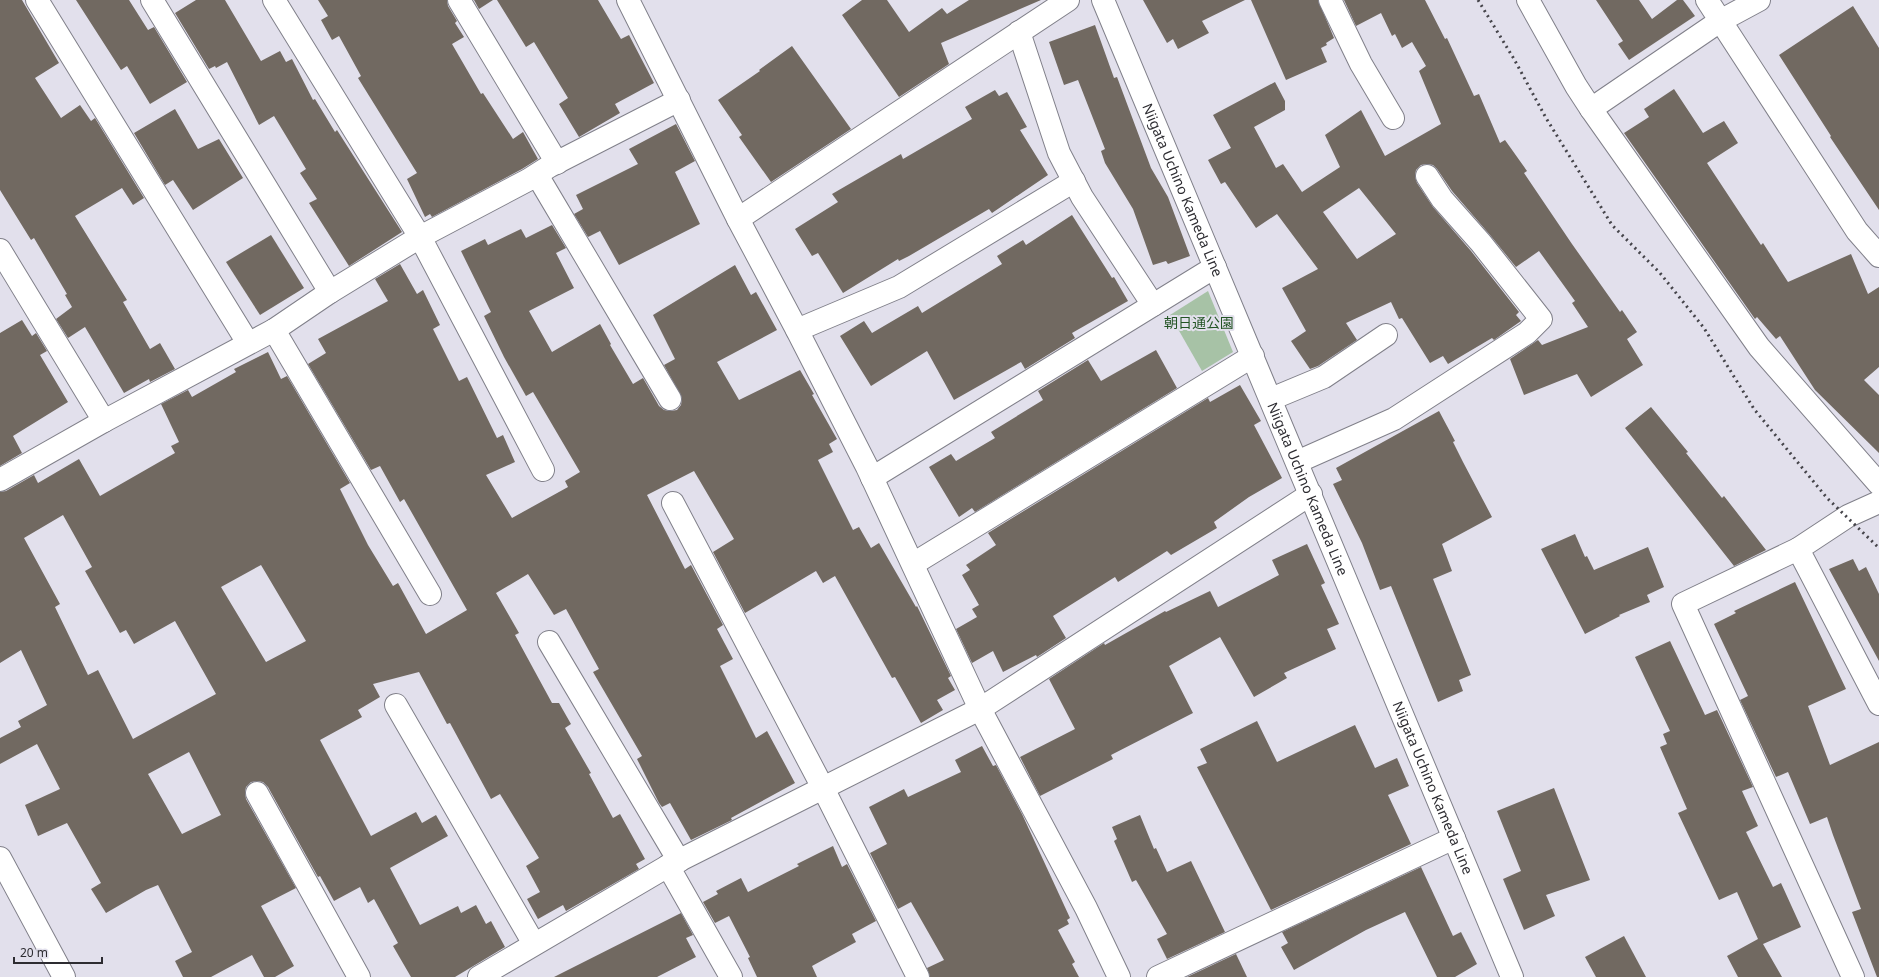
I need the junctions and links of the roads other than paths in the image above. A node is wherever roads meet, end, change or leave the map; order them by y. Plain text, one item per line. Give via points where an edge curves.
1 (38, 0) edge
2 (152, 0) edge
3 (274, 0) edge
4 (459, 0) edge
5 (628, 0) edge
6 (1068, 0) edge
7 (1103, 0) edge
8 (1330, 0) edge
9 (1528, 0) edge
10 (1707, 0) edge
11 (1759, 0) edge
12 (1720, 21) junction
13 (1019, 32) junction
14 (679, 100) junction
15 (1591, 109) junction
16 (1393, 118) dead end
17 (557, 163) junction
18 (537, 175) junction
19 (1427, 176) dead end
20 (1074, 180) junction
21 (738, 219) junction
22 (420, 237) junction
23 (0, 250) edge
24 (1879, 256) edge
25 (1215, 267) junction
26 (330, 292) junction
27 (1153, 306) junction
28 (274, 330) junction
29 (797, 330) junction
30 (1386, 335) dead end
31 (248, 342) junction
32 (1253, 356) junction
33 (670, 399) dead end
34 (1271, 399) junction
35 (104, 422) junction
36 (1298, 462) junction
37 (543, 470) dead end
38 (872, 478) junction
39 (0, 480) edge
40 (1879, 484) edge
41 (1311, 494) junction
42 (1879, 502) edge
43 (673, 503) dead end
44 (1798, 549) junction
45 (913, 564) junction
46 (430, 594) dead end
47 (548, 642) dead end
48 (1879, 704) edge
49 (396, 705) dead end
50 (980, 710) junction
51 (823, 788) junction
52 (256, 793) dead end
53 (1454, 838) junction
54 (0, 858) edge
55 (673, 863) junction
56 (534, 944) junction
57 (485, 976) edge
58 (64, 977) edge
59 (359, 977) edge
60 (731, 977) edge
61 (918, 977) edge
62 (1119, 977) edge
63 (1158, 977) edge
64 (1512, 977) edge
65 (1854, 977) edge

1 - 31 street
2 - 26 street
3 - 22 street
4 - 17 street
5 - 14 street
6 - 13 street
7 - 25 street, Niigata Uchino Kameda Line
8 - 16 street via 1361,64
9 - 15 street
10 - 12 street
11 - 12 street
12 - 15 street
12 - 24 street via 1857,231
13 - 20 street via 1059,153
13 - 21 street
14 - 17 street
14 - 21 street
15 - 40 street via 1759,347
17 - 18 street
18 - 22 street
18 - 33 street
19 - 36 street via 1442,199 1481,243 1541,319 1527,333 1394,419
20 - 27 street via 1082,197
20 - 29 street via 899,287
21 - 29 street
22 - 26 street
22 - 37 street
23 - 35 street
25 - 27 street
25 - 32 street, Niigata Uchino Kameda Line
26 - 28 street
27 - 38 street
28 - 31 street
28 - 46 street
29 - 38 street
30 - 34 street via 1324,377
31 - 35 street
32 - 34 street, Niigata Uchino Kameda Line
32 - 45 street
34 - 36 street, Niigata Uchino Kameda Line
35 - 39 street
36 - 41 street, Niigata Uchino Kameda Line
38 - 45 street
41 - 50 street
41 - 53 street, Niigata Uchino Kameda Line
42 - 44 street via 1848,516
43 - 51 street
44 - 48 street
44 - 65 street via 1683,604
45 - 50 street
47 - 55 street
49 - 56 street
50 - 51 street
50 - 62 street via 1086,908
51 - 55 street
51 - 61 street
52 - 59 street
53 - 63 street
53 - 64 street, Niigata Uchino Kameda Line
54 - 58 street
55 - 56 street
55 - 60 street
56 - 57 street

